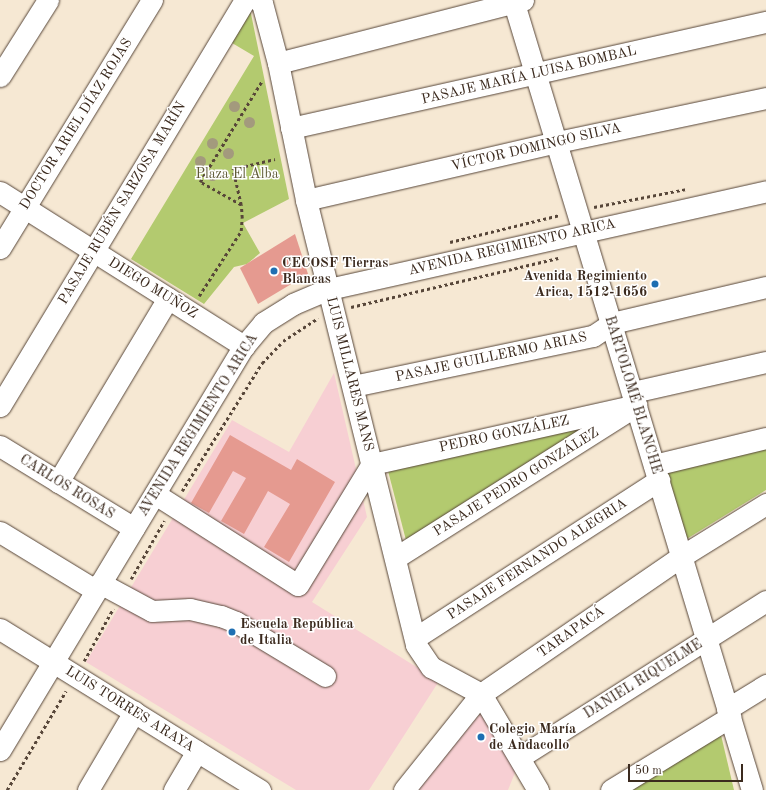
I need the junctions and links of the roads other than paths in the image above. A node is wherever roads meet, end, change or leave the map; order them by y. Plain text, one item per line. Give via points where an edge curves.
1 (48, 0) edge
2 (152, 0) edge
3 (245, 0) edge
4 (258, 0) edge
5 (516, 1) edge
6 (766, 22) edge
7 (278, 63) junction
8 (536, 74) junction
9 (0, 76) edge
10 (766, 98) edge
11 (291, 128) junction
12 (557, 142) junction
13 (766, 191) edge
14 (0, 192) edge
15 (306, 200) junction
16 (24, 208) junction
17 (584, 230) junction
18 (0, 248) edge
19 (92, 250) junction
20 (766, 287) edge
21 (329, 289) junction
22 (168, 298) junction
23 (612, 323) junction
24 (244, 346) junction
25 (766, 362) edge
26 (353, 386) junction
27 (635, 399) junction
28 (0, 406) edge
29 (766, 438) edge
30 (0, 446) edge
31 (372, 464) junction
32 (657, 473) junction
33 (58, 482) junction
34 (155, 494) junction
35 (766, 504) edge
36 (134, 528) junction
37 (0, 532) edge
38 (682, 556) junction
39 (395, 558) junction
40 (98, 586) junction
41 (766, 601) edge
42 (0, 629) edge
43 (415, 638) junction
44 (706, 639) junction
45 (52, 661) junction
46 (324, 676) dead end
47 (766, 685) edge
48 (481, 694) junction
49 (134, 712) junction
50 (729, 713) junction
51 (0, 750) edge
52 (197, 751) junction
53 (520, 757) junction
54 (756, 783) edge
55 (257, 789) edge
56 (88, 790) edge
57 (174, 790) edge
58 (404, 790) edge
59 (538, 790) edge
60 (611, 790) edge

1 - 9 street
2 - 16 street, DOCTOR ARIEL DÍAZ ROJAS
3 - 19 street, PASAJE RUBÉN SARZOSA MARÍN
4 - 7 street, LUIS MILLARES MANS via 262,3
5 - 7 street
5 - 8 street, BARTOLOMÉ BLANCHE
6 - 8 street, PASAJE MARÍA LUISA BOMBAL
7 - 11 street, LUIS MILLARES MANS
8 - 11 street, PASAJE MARÍA LUISA BOMBAL
8 - 12 street, BARTOLOMÉ BLANCHE
10 - 12 street, VÍCTOR DOMINGO SILVA
11 - 15 street, LUIS MILLARES MANS
12 - 15 street, VÍCTOR DOMINGO SILVA
12 - 17 street, BARTOLOMÉ BLANCHE
13 - 17 street, AVENIDA REGIMIENTO ARICA
14 - 16 street, DIEGO MUÑOZ
15 - 21 street, LUIS MILLARES MANS
16 - 18 street, DOCTOR ARIEL DÍAZ ROJAS
16 - 19 street, DIEGO MUÑOZ
17 - 21 street, AVENIDA REGIMIENTO ARICA
17 - 23 street, BARTOLOMÉ BLANCHE
19 - 22 street, DIEGO MUÑOZ
19 - 28 street, PASAJE RUBÉN SARZOSA MARÍN
20 - 23 street, PASAJE GUILLERMO ARIAS
21 - 24 street, AVENIDA REGIMIENTO ARICA via 293,304 263,323
21 - 26 street, LUIS MILLARES MANS
22 - 24 street, DIEGO MUÑOZ
22 - 33 street
23 - 26 street, PASAJE GUILLERMO ARIAS via 593,336
23 - 27 street, BARTOLOMÉ BLANCHE
24 - 34 street, AVENIDA REGIMIENTO ARICA
25 - 27 street, PASAJE PEDRO GONZÁLEZ
26 - 31 street, LUIS MILLARES MANS
27 - 31 street, PEDRO GONZÁLEZ
27 - 32 street, BARTOLOMÉ BLANCHE
27 - 39 street, PASAJE PEDRO GONZÁLEZ
29 - 32 street, PASAJE FERNANDO ALEGRIA
30 - 33 street, CARLOS ROSAS
31 - 34 street via 298,586
31 - 39 street, LUIS MILLARES MANS
32 - 38 street, BARTOLOMÉ BLANCHE
32 - 43 street, PASAJE FERNANDO ALEGRIA
33 - 36 street, CARLOS ROSAS
34 - 36 street, AVENIDA REGIMIENTO ARICA
35 - 38 street, TARAPACÁ
36 - 40 street, AVENIDA REGIMIENTO ARICA
37 - 40 street
38 - 44 street, BARTOLOMÉ BLANCHE
38 - 48 street, TARAPACÁ
39 - 43 street, LUIS MILLARES MANS
40 - 45 street, AVENIDA REGIMIENTO ARICA
40 - 46 street via 152,611 190,609 221,616 236,622
41 - 44 street, DANIEL RIQUELME
42 - 45 street, LUIS TORRES ARAYA
43 - 48 street, LUIS MILLARES MANS via 419,652 431,667
44 - 50 street, BARTOLOMÉ BLANCHE
44 - 53 street, DANIEL RIQUELME
45 - 49 street, LUIS TORRES ARAYA
45 - 51 street, AVENIDA REGIMIENTO ARICA
47 - 50 street
48 - 53 street
48 - 58 street, TARAPACÁ
49 - 52 street, LUIS TORRES ARAYA
49 - 56 street
50 - 54 street, BARTOLOMÉ BLANCHE
50 - 60 street
52 - 55 street, LUIS TORRES ARAYA
52 - 57 street
53 - 59 street

